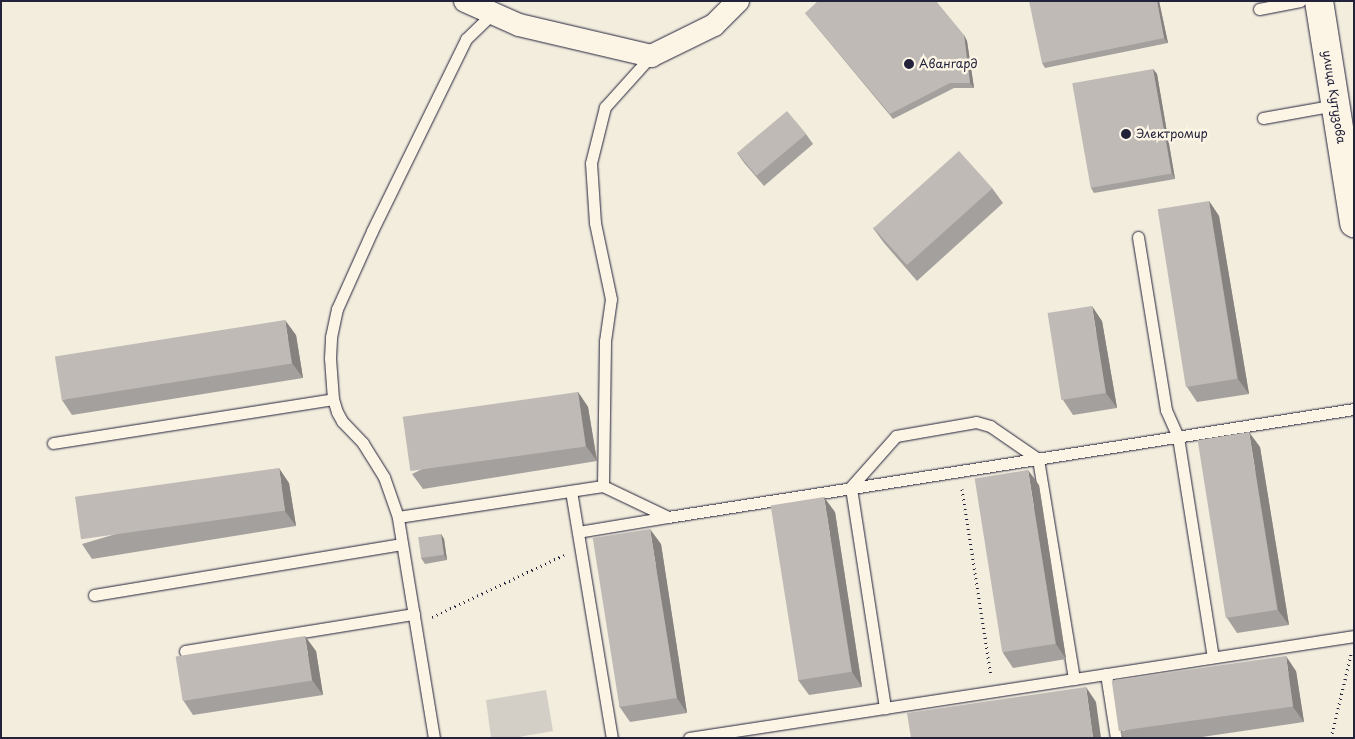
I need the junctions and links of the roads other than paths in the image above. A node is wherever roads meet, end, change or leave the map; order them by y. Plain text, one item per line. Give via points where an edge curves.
1 (465, 1) edge
2 (738, 1) edge
3 (1300, 1) edge
4 (1320, 1) edge
5 (1259, 9) dead end
6 (493, 13) junction
7 (651, 56) junction
8 (1336, 105) junction
9 (1263, 118) dead end
10 (1354, 223) edge
11 (1138, 237) dead end
12 (333, 399) junction
13 (1354, 409) edge
14 (1178, 437) junction
15 (53, 443) dead end
16 (1038, 459) junction
17 (603, 486) junction
18 (850, 488) junction
19 (571, 491) junction
20 (398, 517) junction
21 (668, 517) junction
22 (578, 532) junction
23 (402, 544) junction
24 (94, 595) dead end
25 (415, 620) junction
26 (1354, 636) edge
27 (184, 651) dead end
28 (1213, 657) junction
29 (1106, 674) junction
30 (1074, 679) junction
31 (885, 708) junction
32 (434, 738) edge
33 (612, 738) edge
34 (689, 738) edge
35 (1116, 738) edge

1 - 6 street
2 - 7 street via 714,25
3 - 5 lane
4 - 8 main road, улица Кутузова
6 - 7 street via 519,25
6 - 12 lane via 466,39 337,309 330,358
7 - 17 lane via 605,107 591,163 595,223 611,299 605,341
8 - 9 lane
8 - 10 main road, улица Кутузова
11 - 14 lane via 1166,410
12 - 15 lane
12 - 20 lane via 342,421 363,443 384,477
13 - 14 lane
14 - 16 lane
14 - 28 lane
16 - 18 lane
16 - 18 lane via 984,423 976,422 902,434 891,440
16 - 30 lane
17 - 19 lane
17 - 21 lane
18 - 21 lane
18 - 31 lane
19 - 20 lane
19 - 22 lane
20 - 23 lane
21 - 22 lane
22 - 33 lane
23 - 24 lane
23 - 25 lane
25 - 27 lane
25 - 32 lane
26 - 28 lane
28 - 29 lane
29 - 30 lane
29 - 35 lane
30 - 31 lane
31 - 34 lane

